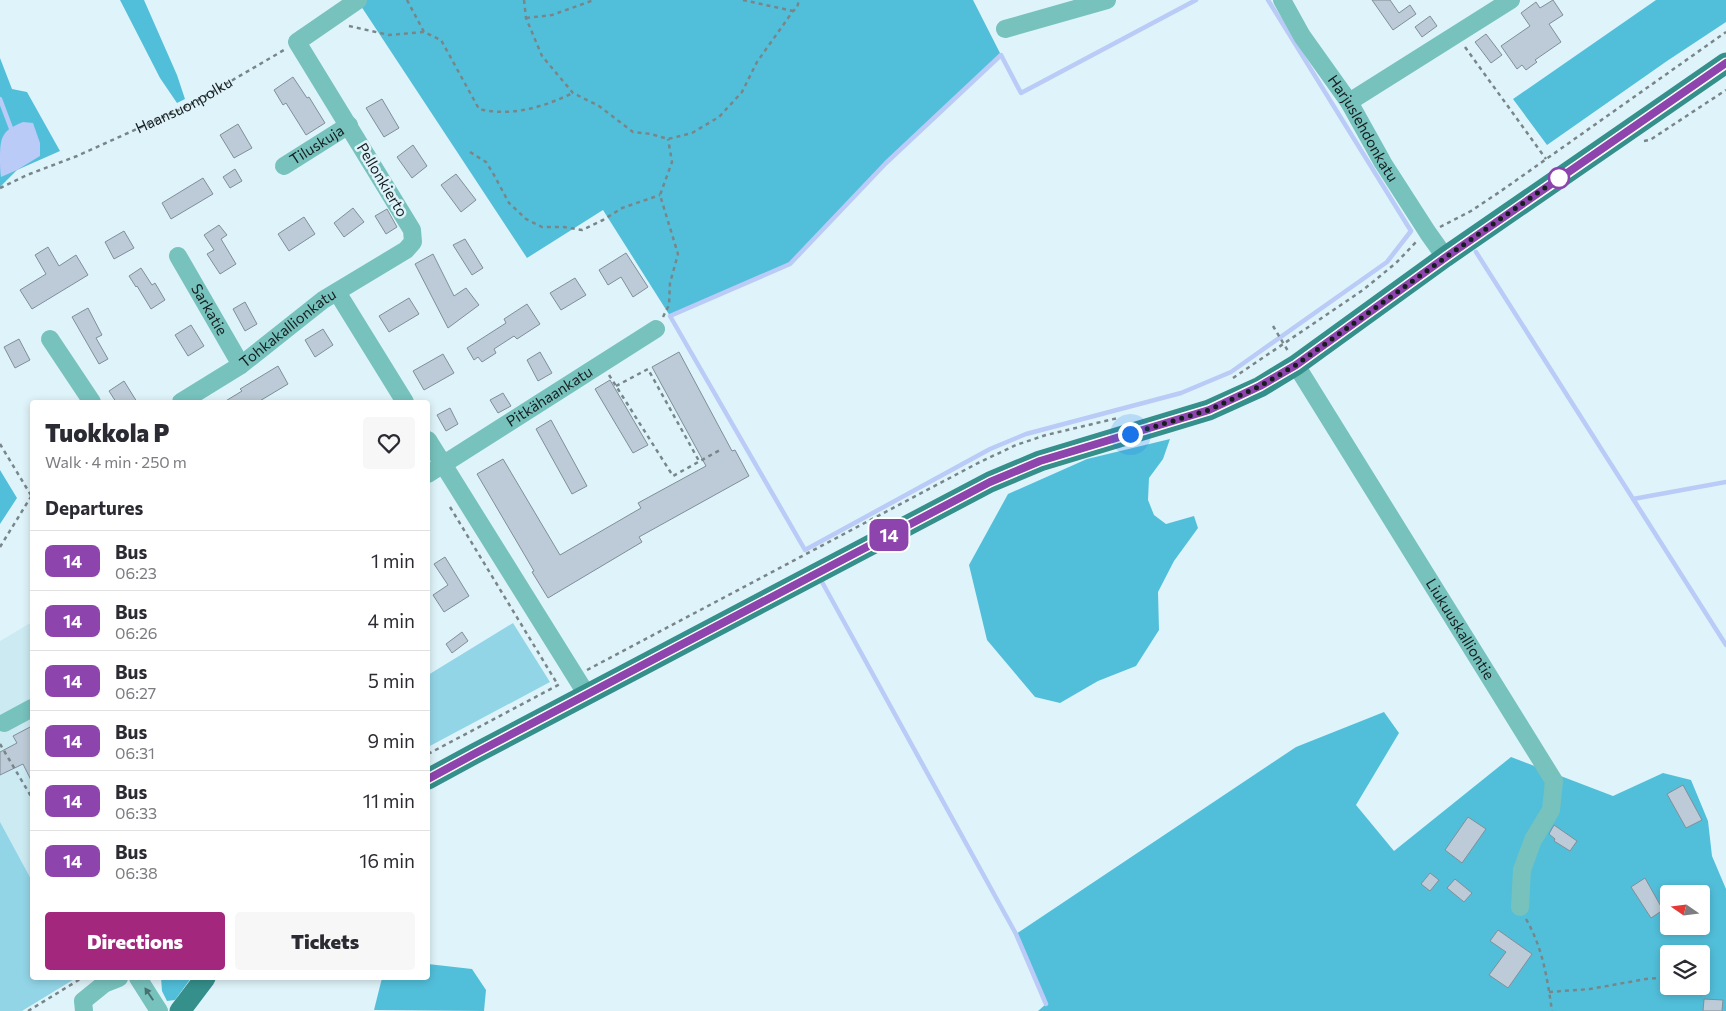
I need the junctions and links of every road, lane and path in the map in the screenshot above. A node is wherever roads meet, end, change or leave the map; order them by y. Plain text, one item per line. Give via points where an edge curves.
1 (358, 0) edge
2 (407, 0) edge
3 (524, 0) edge
4 (594, 0) edge
5 (743, 0) edge
6 (799, 0) edge
7 (1107, 0) edge
8 (1282, 0) edge
9 (1511, 0) edge
10 (793, 11) junction
11 (526, 18) junction
12 (328, 20) junction
13 (1005, 29) dead end
14 (424, 32) junction
15 (1726, 32) edge
16 (1457, 34) junction
17 (297, 42) junction
18 (1726, 63) edge
19 (572, 93) junction
20 (1349, 102) junction
21 (349, 125) junction
22 (668, 139) junction
23 (470, 152) dead end
24 (1546, 159) junction
25 (284, 166) dead end
26 (0, 188) edge
27 (660, 195) junction
28 (1428, 233) junction
29 (178, 256) dead end
30 (1446, 257) junction
31 (337, 292) junction
32 (1273, 326) dead end
33 (656, 329) joint
34 (50, 339) dead end
35 (1281, 340) dead end
36 (602, 363) junction
37 (241, 365) junction
38 (1296, 365) junction
39 (1227, 382) dead end
40 (616, 386) junction
41 (91, 400) edge
42 (184, 400) edge
43 (403, 400) edge
44 (1118, 418) dead end
45 (430, 443) edge
46 (0, 444) edge
47 (720, 450) dead end
48 (699, 462) junction
49 (442, 464) junction
50 (430, 473) edge
51 (30, 493) edge
52 (30, 499) edge
53 (450, 507) dead end
54 (0, 547) edge
55 (575, 676) junction
56 (558, 685) junction
57 (587, 695) junction
58 (30, 709) edge
59 (4, 723) dead end
60 (0, 744) edge
61 (430, 753) edge
62 (430, 778) edge
63 (30, 795) edge
64 (1520, 907) joint
65 (1660, 977) edge
66 (79, 980) edge
67 (113, 980) edge
68 (139, 980) edge
69 (203, 980) edge
70 (1549, 992) junction
71 (28, 1011) edge
72 (84, 1011) edge
73 (159, 1011) edge
74 (180, 1011) edge
75 (1552, 1011) edge

1 - 12 street
2 - 14 path
3 - 11 path
4 - 11 path via 552,15
5 - 10 path
6 - 10 path
7 - 13 street
8 - 20 street, Harjuslehdonkatu via 1302,36
9 - 16 street
10 - 22 path via 757,62 742,92 719,116 692,133
11 - 19 path via 542,56
12 - 14 path via 389,35
12 - 17 street
14 - 19 path via 441,40 479,109 494,112 526,110
15 - 24 path
16 - 20 street
16 - 24 path
17 - 21 street, Pellonkierto
17 - 26 path, Haansuonpolku via 190,105
18 - 30 main road
19 - 22 path via 599,106 633,132
20 - 28 street, Harjuslehdonkatu
21 - 25 street, Tiluskuja
21 - 31 street, Pellonkierto via 412,230 413,242 406,250
22 - 27 path via 672,162
23 - 27 path via 486,162 509,203 526,219 542,227 582,230 622,208
24 - 28 path via 1471,211
27 - 33 path via 678,254 670,283 669,305
28 - 30 street, Harjuslehdonkatu
28 - 39 path via 1396,264 1362,290
29 - 37 street, Sarkatie
30 - 38 main road
31 - 37 street, Tohkakallionkatu
31 - 43 street, Tohkakallionkatu
32 - 35 path
33 - 36 street, Pitkähaankatu
34 - 41 street
36 - 40 path
36 - 49 street, Pitkähaankatu
37 - 42 street, Tohkakallionkatu
38 - 57 main road via 1209,410 1040,461 990,482
38 - 64 street, Liukuuskalliontie via 1554,781 1551,810 1533,840 1522,870
40 - 48 path via 672,476
40 - 48 path via 648,369
44 - 55 path via 1046,435 978,463
45 - 49 street
46 - 51 path
47 - 48 path
49 - 50 street
49 - 55 street
52 - 54 path
53 - 56 path
55 - 56 path
55 - 57 street
56 - 61 path
57 - 62 main road
58 - 59 street
60 - 63 path
64 - 70 path via 1535,934 1546,966
65 - 70 path
66 - 71 path
67 - 72 street via 83,1000
73 -> 68 street
69 - 74 main road
70 - 75 path

